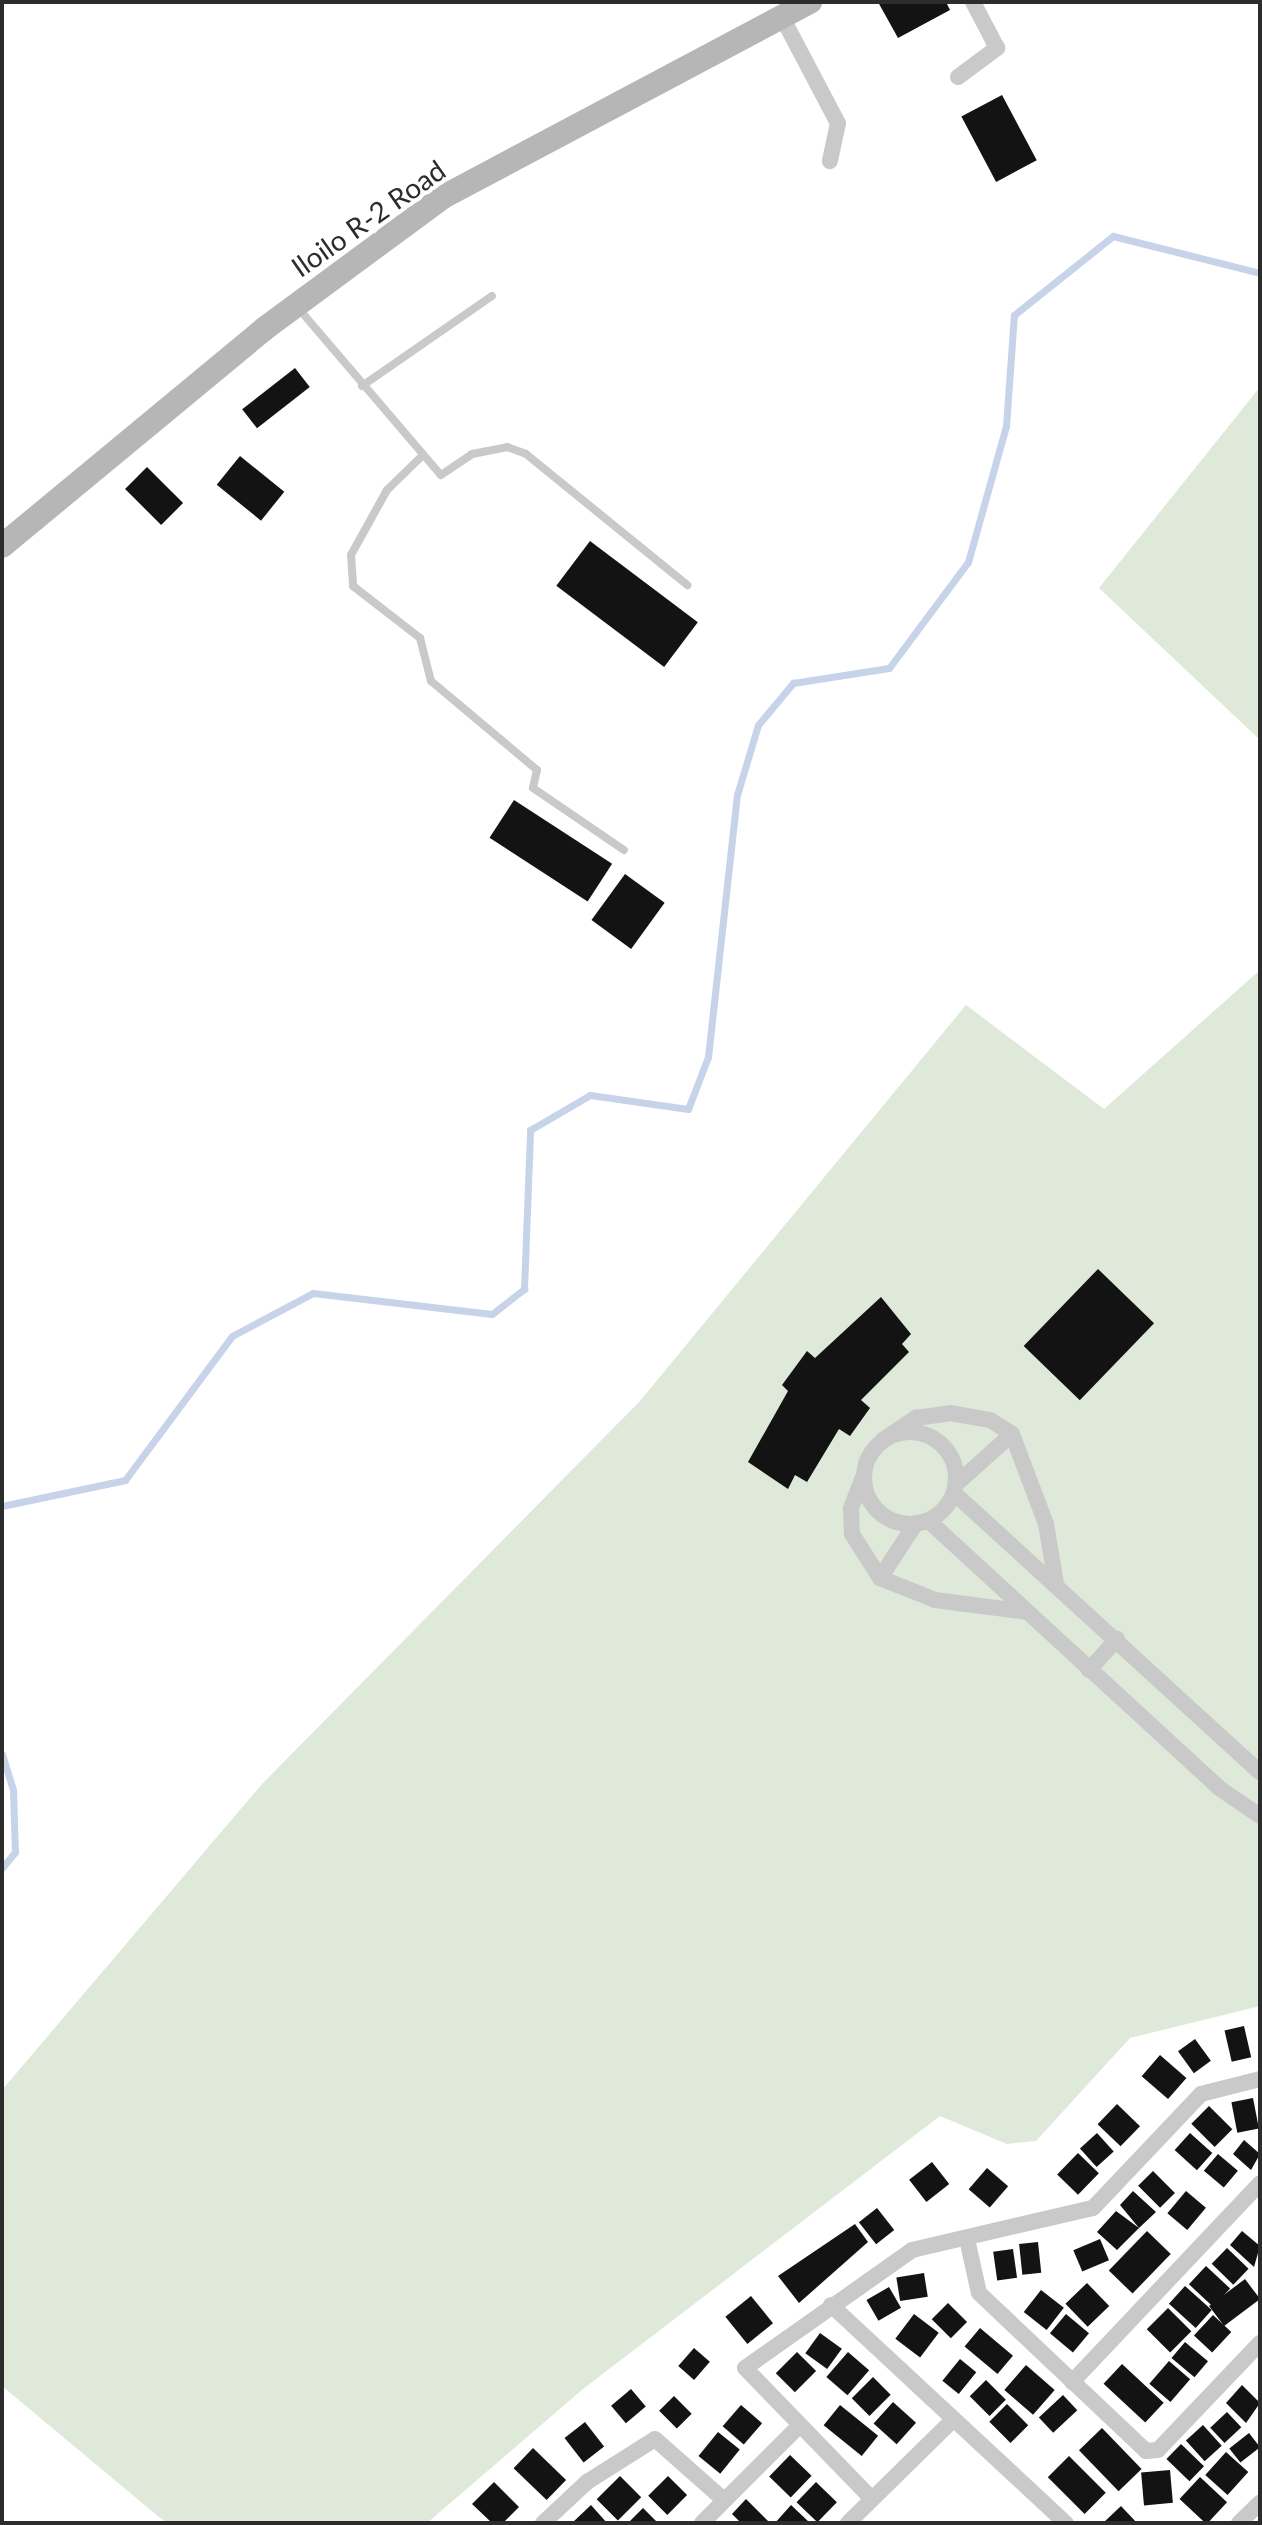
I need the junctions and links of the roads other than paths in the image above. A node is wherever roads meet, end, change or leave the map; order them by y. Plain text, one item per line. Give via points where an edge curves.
1 (810, 2) edge
2 (973, 2) edge
3 (782, 17) junction
4 (958, 77) dead end
5 (830, 161) dead end
6 (492, 296) dead end
7 (296, 305) junction
8 (362, 386) junction
9 (423, 455) junction
10 (2, 546) edge
11 (687, 585) dead end
12 (624, 850) dead end
13 (1012, 1434) junction
14 (883, 1440) junction
15 (864, 1475) junction
16 (954, 1489) junction
17 (923, 1523) junction
18 (880, 1578) junction
19 (1056, 1583) junction
20 (1027, 1612) junction
21 (1117, 1639) junction
22 (1089, 1670) junction
23 (1260, 1772) edge
24 (1260, 1816) edge
25 (1260, 2079) edge
26 (1260, 2183) edge
27 (967, 2239) junction
28 (831, 2305) junction
29 (1260, 2343) edge
30 (1072, 2382) junction
31 (954, 2419) junction
32 (798, 2427) junction
33 (871, 2498) junction
34 (724, 2500) junction
35 (1260, 2503) edge
36 (543, 2523) edge
37 (702, 2523) edge
38 (848, 2523) edge
39 (1066, 2523) edge
40 (1239, 2523) edge

1 - 3 main road, Iloilo R-2 Road
2 - 4 street via 997,48
3 - 5 street via 838,123
3 - 7 main road, Iloilo R-2 Road via 443,197
6 - 8 lane
7 - 8 lane
7 - 10 main road, Iloilo R-2 Road
8 - 9 lane
9 - 11 lane via 441,475 472,454 507,447 526,454
9 - 12 lane via 387,490 351,555 353,586 420,638 431,681 537,770 533,788
13 - 14 street via 990,1420 950,1413 916,1418
13 - 16 street
13 - 19 street via 1046,1524
14 - 15 street
14 - 16 street via 920,1432 940,1442 955,1466
15 - 17 street via 878,1511
15 - 18 street via 851,1509 852,1534
16 - 17 street
16 - 19 street
17 - 18 street
17 - 20 street
18 - 20 street via 921,1596
19 - 21 street
20 - 22 street
21 - 22 street
21 - 23 street
22 - 24 street
25 - 27 street via 1201,2094 1093,2208
26 - 30 street
27 - 28 street via 912,2250
27 - 30 street via 979,2293
28 - 31 street
28 - 32 street via 744,2372
29 - 30 street via 1158,2450 1146,2451
31 - 33 street
31 - 39 street
32 - 33 street
32 - 34 street
33 - 38 street
34 - 36 street via 655,2439 587,2482
34 - 37 street
35 - 40 street

